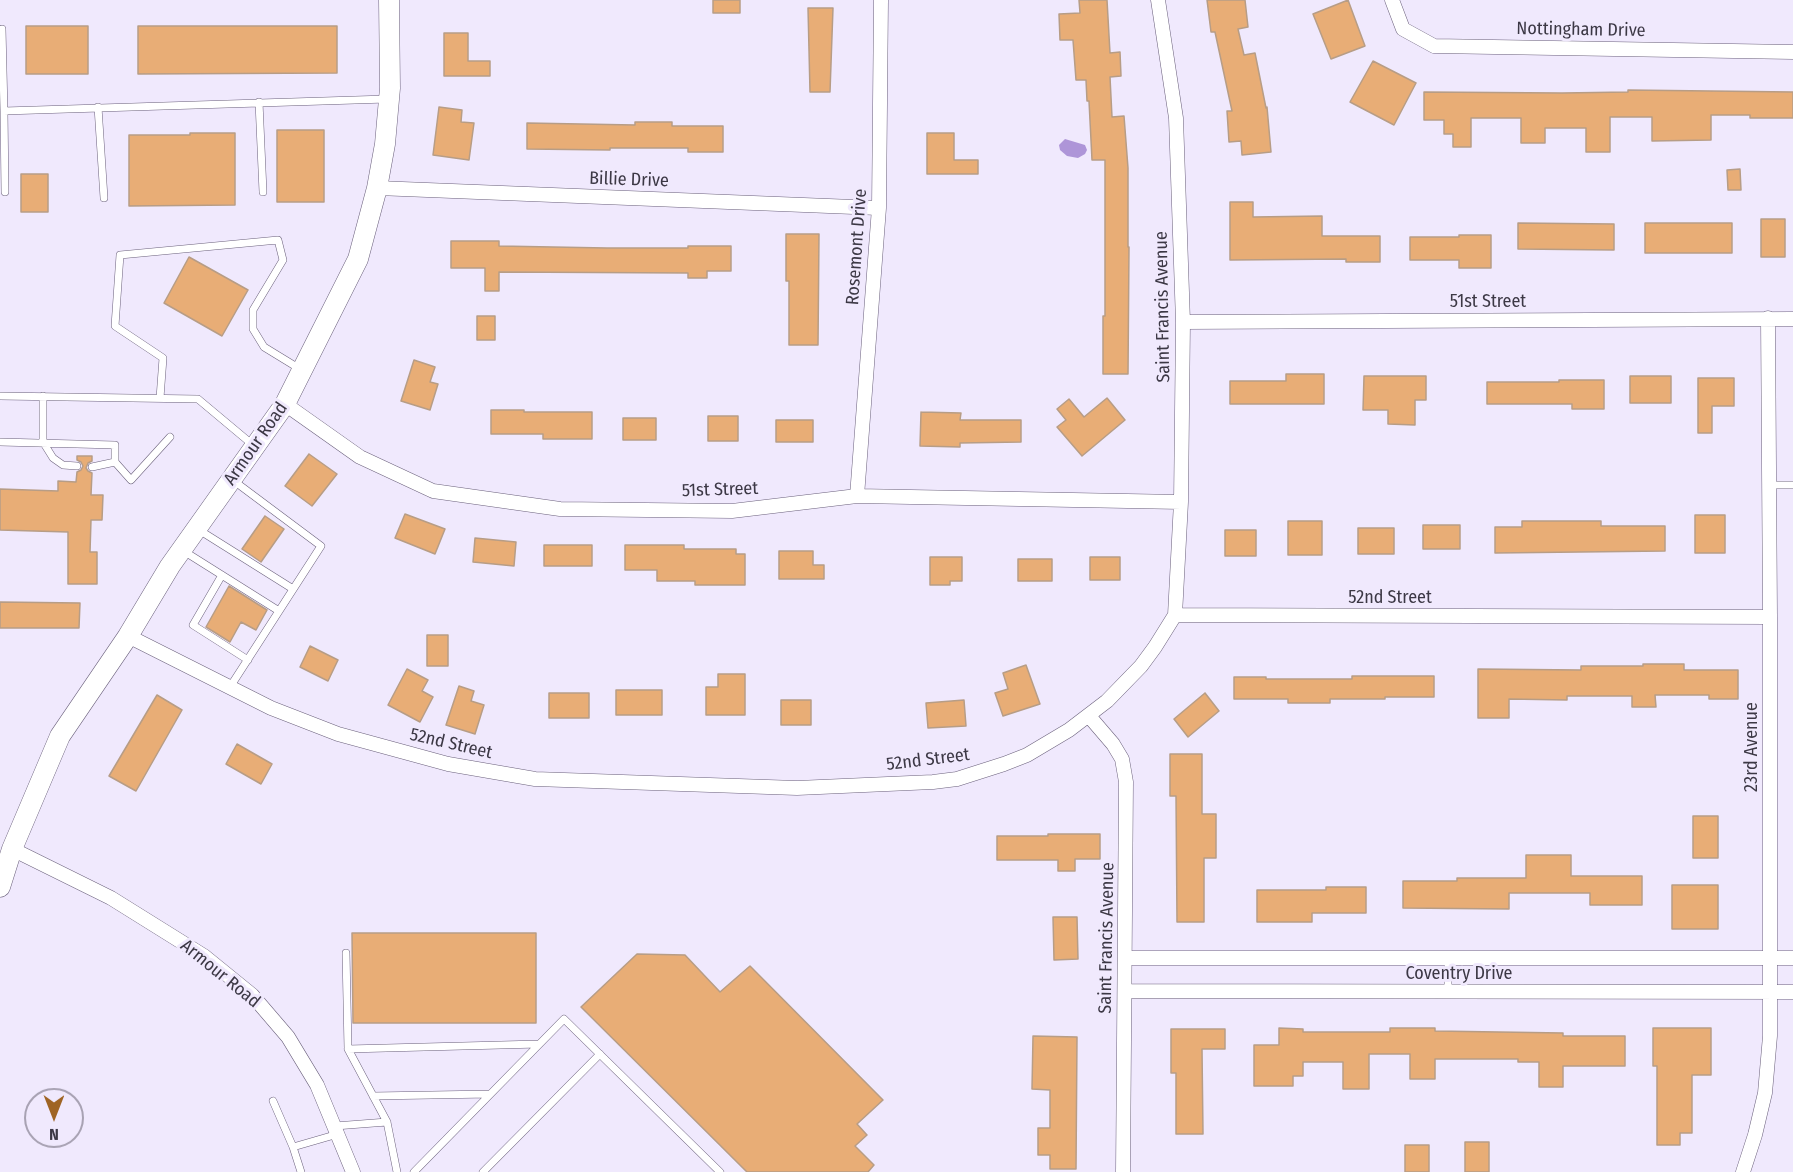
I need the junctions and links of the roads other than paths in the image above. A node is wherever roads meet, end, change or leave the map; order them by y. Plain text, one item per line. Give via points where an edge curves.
1 (389, 0) edge
2 (881, 0) edge
3 (1158, 0) edge
4 (1392, 0) edge
5 (2, 29) dead end
6 (1793, 52) edge
7 (389, 98) junction
8 (259, 102) junction
9 (98, 108) junction
10 (4, 111) junction
11 (377, 188) junction
12 (5, 192) dead end
13 (263, 192) dead end
14 (104, 198) dead end
15 (879, 208) junction
16 (1768, 318) junction
17 (1793, 318) edge
18 (1183, 322) junction
19 (302, 371) junction
20 (0, 396) edge
21 (43, 396) junction
22 (160, 398) junction
23 (285, 404) junction
24 (170, 437) dead end
25 (0, 442) edge
26 (43, 442) junction
27 (255, 447) junction
28 (115, 462) junction
29 (77, 466) dead end
30 (92, 467) dead end
31 (232, 480) junction
32 (1769, 485) junction
33 (1793, 485) edge
34 (857, 496) junction
35 (1182, 502) junction
36 (197, 529) junction
37 (182, 550) junction
38 (222, 575) junction
39 (293, 589) junction
40 (279, 611) junction
41 (1175, 615) junction
42 (1770, 617) junction
43 (128, 636) junction
44 (248, 660) junction
45 (230, 687) junction
46 (1089, 716) junction
47 (12, 849) junction
48 (0, 887) edge
49 (346, 953) dead end
50 (1125, 958) junction
51 (1448, 958) junction
52 (1769, 958) junction
53 (1793, 958) edge
54 (1125, 992) junction
55 (1448, 992) junction
56 (1769, 992) junction
57 (1793, 992) edge
58 (539, 1044) junction
59 (348, 1048) junction
60 (600, 1054) junction
61 (490, 1094) junction
62 (373, 1095) junction
63 (273, 1101) dead end
64 (387, 1122) junction
65 (337, 1130) junction
66 (293, 1147) junction
67 (301, 1172) edge
68 (353, 1172) edge
69 (398, 1172) edge
70 (414, 1172) edge
71 (483, 1172) edge
72 (720, 1172) edge
73 (1123, 1172) edge
74 (1743, 1172) edge

1 - 7 street, Armour Road
2 - 15 street, Rosemont Drive
3 - 18 street, Saint Francis Avenue via 1176,118
4 - 6 street, Nottingham Drive via 1403,29 1434,46
5 - 10 lane
7 - 8 lane
7 - 11 street, Armour Road
8 - 9 lane
8 - 13 lane
9 - 10 lane
9 - 14 lane
10 - 12 lane
11 - 15 street, Billie Drive
11 - 19 street, Armour Road via 358,259
15 - 34 street, Rosemont Drive
16 - 17 street, 51st Street
16 - 18 street, 51st Street
16 - 32 street, 23rd Avenue
18 - 35 street, Saint Francis Avenue
19 - 22 lane via 264,347 253,329 253,310 283,260 278,240 120,255 115,326 163,358
19 - 23 street, Armour Road
20 - 21 lane
21 - 22 lane
21 - 26 lane
22 - 27 lane via 198,399
23 - 27 street, Armour Road
23 - 34 street, 51st Street via 360,457 434,491 583,510 732,511
24 - 28 lane via 131,480
25 - 26 lane
26 - 28 lane via 115,445
26 - 29 lane via 52,458 63,465
27 - 31 street, Armour Road
28 - 30 lane
31 - 36 street, Armour Road
31 - 39 lane via 321,546
32 - 33 lane
32 - 42 street, 23rd Avenue
34 - 35 street, 51st Street
35 - 41 street, Saint Francis Avenue
36 - 37 street, Armour Road
36 - 39 lane
37 - 38 lane
37 - 43 street, Armour Road
38 - 40 lane
38 - 44 lane via 193,625
39 - 40 lane
40 - 44 lane
41 - 42 street, 52nd Street
41 - 46 street, 52nd Street via 1140,666
42 - 52 street, 23rd Avenue
43 - 45 street, 52nd Street
43 - 47 street, Armour Road via 60,736
44 - 45 lane
45 - 46 street, 52nd Street via 338,734 448,764 535,779 785,788 957,778 1027,755
46 - 50 street, Saint Francis Avenue via 1122,759 1126,782
47 - 48 street, Armour Road
47 - 65 street, Armour Road via 111,898 204,956 252,995 288,1037 317,1085
49 - 59 lane
50 - 51 street, Coventry Drive
50 - 54 street, Saint Francis Avenue
51 - 52 street, Coventry Drive
51 - 55 lane
52 - 53 street, Coventry Drive
52 - 56 street, 23rd Avenue
54 - 55 street, Coventry Drive
54 - 73 street, Saint Francis Avenue
55 - 56 street, Coventry Drive
56 - 57 street, Coventry Drive
56 - 74 street, 23rd Avenue via 1765,1093
58 - 59 lane
58 - 60 lane via 564,1019
58 - 61 lane
59 - 62 lane
60 - 71 lane
60 - 72 lane
61 - 62 lane
61 - 70 lane
62 - 64 lane
63 - 66 lane
64 - 65 lane
64 - 69 lane
65 - 66 lane
65 - 68 street, Armour Road
66 - 67 lane

